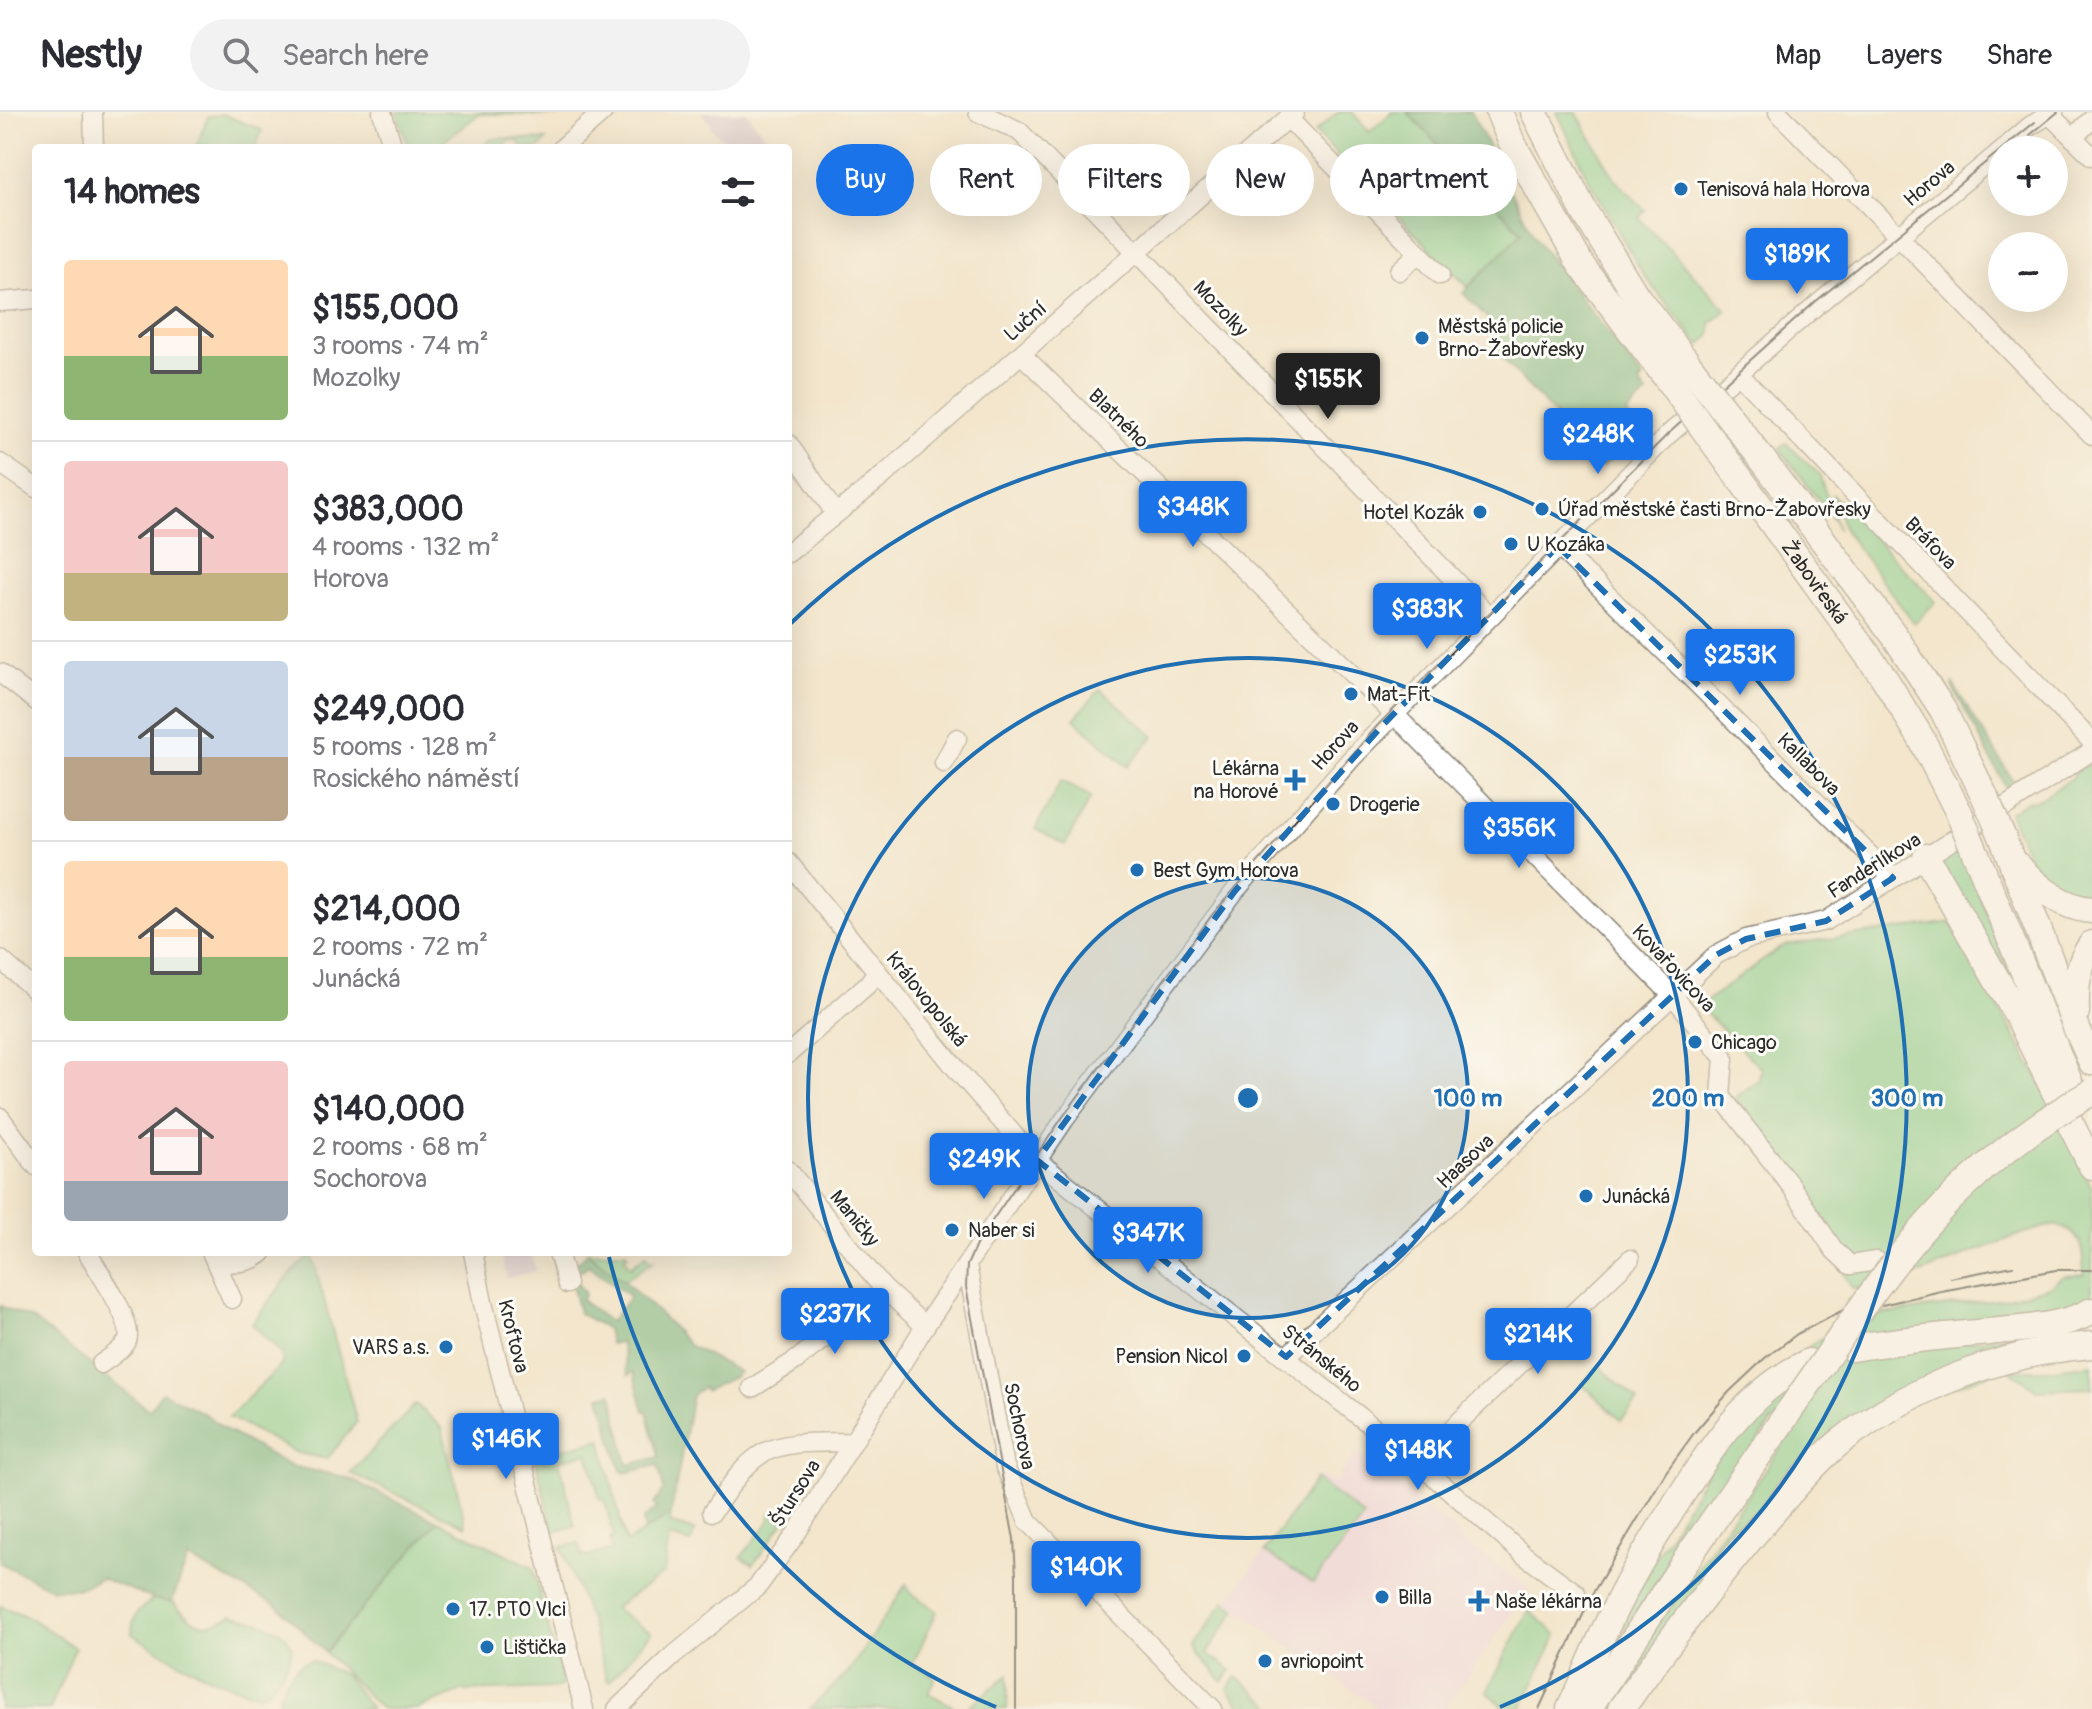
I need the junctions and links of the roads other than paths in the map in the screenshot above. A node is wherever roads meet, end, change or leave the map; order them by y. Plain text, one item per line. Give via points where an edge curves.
1 (93, 112) edge
2 (382, 112) edge
3 (603, 112) edge
4 (978, 112) edge
5 (1499, 112) edge
6 (1534, 112) edge
7 (1778, 112) edge
8 (1291, 115) edge
9 (2044, 115) edge
10 (2092, 119) edge
11 (2019, 136) edge
12 (2073, 138) junction
13 (584, 141) edge
14 (94, 144) edge
15 (392, 144) edge
16 (2092, 156) edge
17 (1988, 162) edge
18 (1898, 237) junction
19 (1137, 253) junction
20 (1419, 253) junction
21 (1399, 271) dead end
22 (1440, 275) dead end
23 (0, 285) edge
24 (31, 300) edge
25 (0, 302) edge
26 (1021, 354) junction
27 (1676, 368) junction
28 (1739, 374) junction
29 (2092, 435) edge
30 (792, 449) edge
31 (0, 463) edge
32 (32, 485) edge
33 (835, 513) junction
34 (1558, 546) junction
35 (792, 550) edge
36 (1490, 617) junction
37 (7, 678) edge
38 (32, 698) edge
39 (1394, 714) junction
40 (957, 738) dead end
41 (2092, 742) edge
42 (2092, 751) edge
43 (944, 763) dead end
44 (1926, 857) junction
45 (2012, 861) junction
46 (792, 867) edge
47 (1893, 878) junction
48 (2092, 910) edge
49 (2092, 944) edge
50 (0, 959) edge
51 (877, 971) junction
52 (2026, 979) junction
53 (32, 987) edge
54 (1674, 997) junction
55 (2076, 1027) junction
56 (792, 1050) edge
57 (2092, 1062) edge
58 (2044, 1066) junction
59 (2078, 1105) edge
60 (0, 1117) edge
61 (1037, 1160) junction
62 (32, 1161) edge
63 (2092, 1166) edge
64 (792, 1175) edge
65 (89, 1256) edge
66 (259, 1256) edge
67 (474, 1256) edge
68 (559, 1256) edge
69 (213, 1257) edge
70 (1630, 1259) dead end
71 (1876, 1261) dead end
72 (967, 1265) junction
73 (567, 1284) dead end
74 (883, 1288) junction
75 (232, 1299) dead end
76 (2092, 1311) edge
77 (925, 1326) junction
78 (2092, 1345) edge
79 (1852, 1348) dead end
80 (1286, 1357) junction
81 (1809, 1362) dead end
82 (101, 1364) dead end
83 (752, 1388) dead end
84 (853, 1442) junction
85 (1417, 1462) junction
86 (712, 1512) dead end
87 (1576, 1593) dead end
88 (584, 1709) edge
89 (617, 1709) edge
90 (1213, 1709) edge
91 (1570, 1709) edge
92 (1588, 1709) edge
93 (1621, 1709) edge

1 - 14 street
2 - 15 street
3 - 13 street
4 - 19 street, Mozolky via 1019,131
5 - 27 highway, Žabovřeská via 1581,265
6 - 27 highway, Žabovřeská
7 - 18 street
8 - 19 street, Luční
8 - 20 street, Luční
9 - 11 street, Horova
9 - 12 street
10 - 12 street
12 - 16 street
17 - 18 street, Horova
18 - 28 street, Horova
18 - 29 street
19 - 26 street, Luční
19 - 36 street, Mozolky
20 - 21 street
20 - 22 street, Luční
23 - 24 street
24 - 25 street
26 - 33 street, Luční
26 - 39 street, Blatného
27 - 45 highway, Žabovřeská, bridge via 1762,459 1894,635 1943,710
27 - 52 highway, Žabovřeská, bridge via 1741,480 1883,676 1921,738 1959,813
28 - 34 street, Horova via 1668,435
28 - 41 street, Bráfova
30 - 33 street
31 - 32 street
33 - 35 street, Luční
34 - 36 street, Horova
34 - 47 street, Kallabova
36 - 39 street, Horova
37 - 38 street
39 - 54 street, Kovařovicova
39 - 61 street, Horova via 1235,891
40 - 43 street
42 - 44 street, Fanderlíkova
44 - 47 street, Fanderlíkova
44 - 58 highway
45 - 48 highway via 2046,892
45 - 55 highway, Žabovřeská
46 - 51 street, Královopolská
47 - 54 street, Fanderlíkova via 1826,921 1746,939 1716,955
49 - 55 highway via 2077,979
50 - 53 street
51 - 56 street
51 - 61 street, Královopolská
52 - 58 highway
52 - 59 highway, Žabovřeská
54 - 71 street, Kovařovicova via 1724,1058 1721,1096 1834,1250 1850,1265
54 - 80 street, Haasova
55 - 57 highway, Žabovřeská
58 - 59 highway
59 - 63 highway
59 - 92 highway, bridge via 2056,1112 2013,1143 1937,1214 1881,1283
60 - 62 street
61 - 72 street, Horova
61 - 80 street, Stránského
64 - 74 street, Maničky
65 - 82 street via 130,1332 126,1343
66 - 69 street via 236,1263
67 - 88 street, Kroftova
68 - 73 street
69 - 75 street
70 - 85 street
72 - 77 street, Štursova
72 - 90 street, Sochorova via 1005,1467 1028,1521
74 - 77 street, Maničky
74 - 83 street via 795,1361
76 - 79 highway via 2041,1326
77 - 84 street, Štursova
78 - 93 highway via 1994,1363 1894,1406 1838,1444 1744,1545
80 - 85 street, Stránského
81 - 91 highway via 1748,1404 1703,1459 1617,1604
84 - 86 street via 787,1445 761,1454
84 - 89 street, Štursova via 758,1586
85 - 87 street, Stránského

